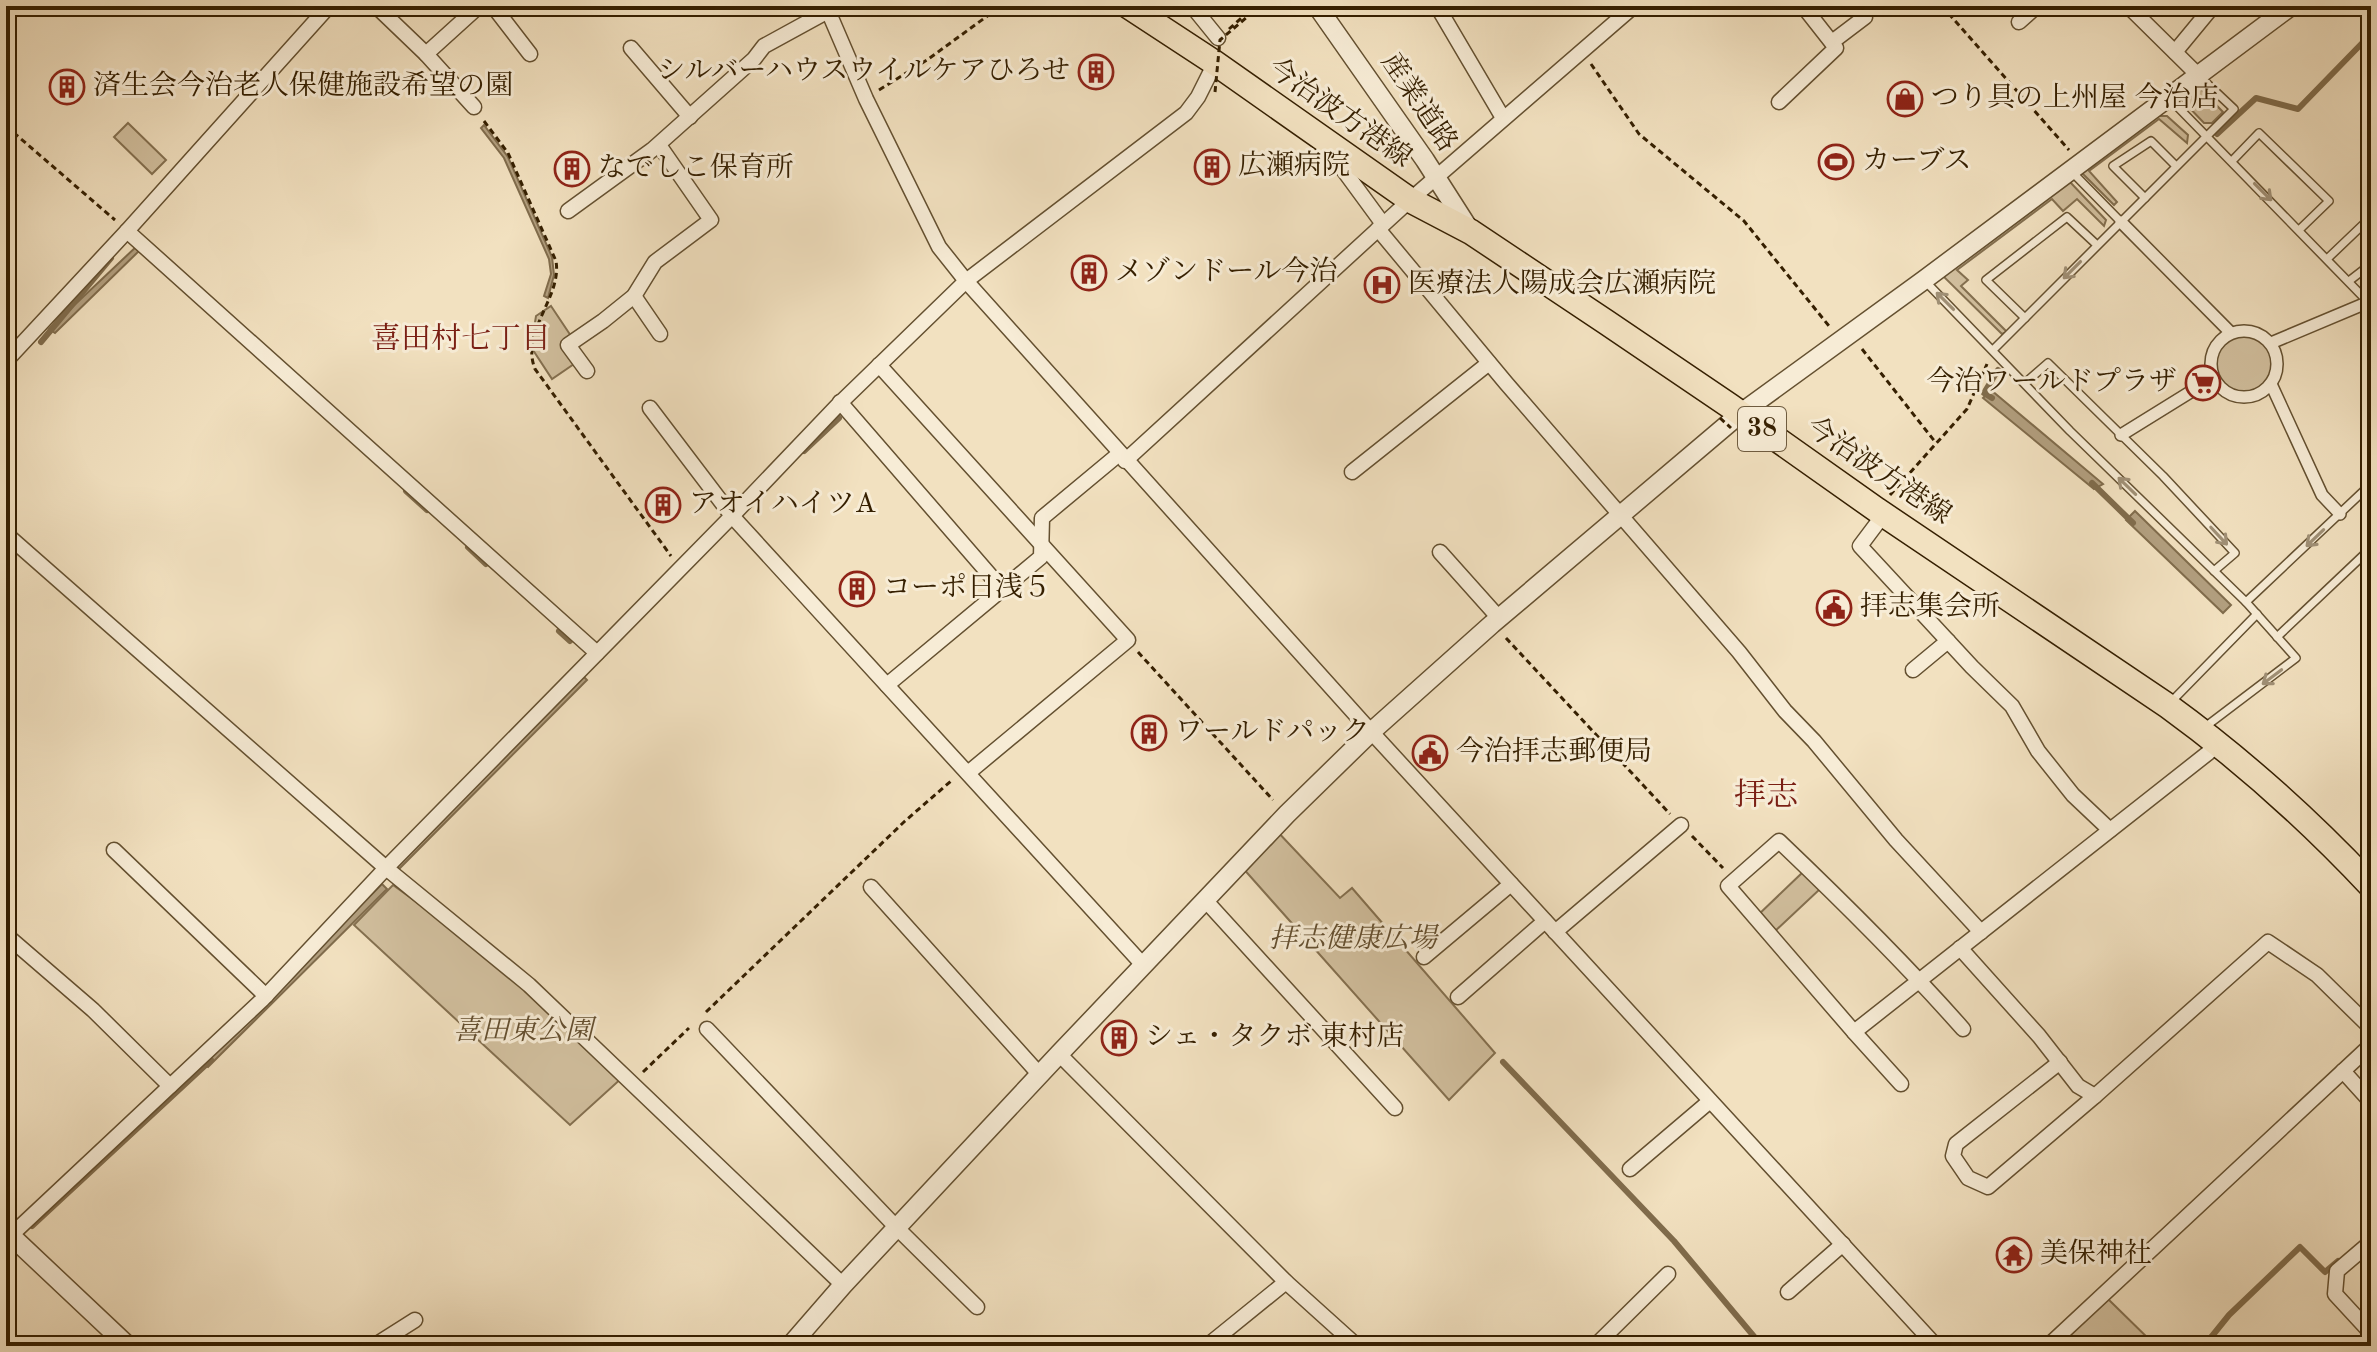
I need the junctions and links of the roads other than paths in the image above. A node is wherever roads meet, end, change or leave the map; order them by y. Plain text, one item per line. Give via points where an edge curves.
1 (329, 6) edge
2 (376, 6) edge
3 (479, 6) edge
4 (493, 6) edge
5 (1128, 6) edge
6 (1192, 6) edge
7 (1317, 6) edge
8 (1437, 6) edge
9 (1634, 6) edge
10 (1803, 6) edge
11 (2037, 6) edge
12 (2213, 6) edge
13 (2291, 6) edge
14 (827, 8) edge
15 (2135, 9) edge
16 (1865, 17) dead end
17 (2019, 22) dead end
18 (1218, 38) dead end
19 (1832, 42) junction
20 (631, 48) dead end
21 (2175, 52) junction
22 (426, 54) junction
23 (530, 54) dead end
24 (1215, 63) junction
25 (2199, 76) junction
26 (2169, 98) junction
27 (1779, 102) dead end
28 (474, 107) road end
29 (690, 117) junction
30 (1503, 118) junction
31 (1319, 136) junction
32 (2207, 136) junction
33 (659, 145) junction
34 (2232, 161) junction
35 (2176, 166) junction
36 (2075, 167) junction
37 (1436, 178) junction
38 (2145, 198) junction
39 (1410, 200) junction
40 (568, 211) dead end
41 (2371, 217) edge
42 (2121, 222) junction
43 (1381, 226) junction
44 (2299, 230) junction
45 (127, 231) junction
46 (1471, 232) junction
47 (2097, 245) junction
48 (2327, 259) junction
49 (2371, 264) edge
50 (1924, 280) junction
51 (966, 281) junction
52 (2349, 281) junction
53 (634, 296) junction
54 (2370, 302) edge
55 (2025, 318) junction
56 (2231, 333) junction
57 (660, 334) dead end
58 (2271, 343) junction
59 (1993, 350) junction
60 (6, 361) edge
61 (1489, 363) junction
62 (879, 365) junction
63 (587, 371) dead end
64 (2213, 378) junction
65 (2025, 383) junction
66 (2271, 384) junction
67 (840, 402) junction
68 (650, 408) dead end
69 (1731, 420) junction
70 (2121, 435) junction
71 (1122, 458) junction
72 (1352, 472) dead end
73 (2371, 484) edge
74 (1881, 512) junction
75 (2340, 514) junction
76 (732, 516) junction
77 (1620, 516) junction
78 (6, 534) edge
79 (1041, 545) junction
80 (2371, 548) edge
81 (1440, 552) dead end
82 (2214, 571) junction
83 (1002, 589) junction
84 (2246, 602) junction
85 (2257, 614) junction
86 (1496, 621) junction
87 (2277, 637) junction
88 (1948, 641) junction
89 (597, 653) junction
90 (1913, 670) dead end
91 (887, 685) junction
92 (2168, 706) junction
93 (1371, 732) junction
94 (2209, 737) junction
95 (966, 771) junction
96 (1681, 825) road end
97 (2110, 830) junction
98 (114, 850) dead end
99 (386, 868) junction
100 (1511, 884) junction
101 (2371, 886) edge
102 (871, 887) dead end
103 (1206, 901) junction
104 (1550, 926) junction
105 (1981, 932) junction
106 (6, 935) edge
107 (1960, 948) junction
108 (1424, 957) dead end
109 (1144, 966) junction
110 (1920, 980) junction
111 (266, 996) junction
112 (1458, 997) dead end
113 (701, 1023) road end
114 (2371, 1028) edge
115 (1963, 1029) dead end
116 (1854, 1032) junction
117 (2371, 1045) edge
118 (1059, 1054) junction
119 (2060, 1062) junction
120 (2343, 1071) junction
121 (1040, 1075) junction
122 (1901, 1084) dead end
123 (170, 1086) junction
124 (2095, 1096) junction
125 (1710, 1101) junction
126 (2371, 1102) edge
127 (1395, 1108) dead end
128 (1630, 1169) dead end
129 (897, 1228) junction
130 (8, 1235) edge
131 (2371, 1242) edge
132 (1843, 1244) junction
133 (1668, 1274) dead end
134 (1286, 1282) junction
135 (843, 1285) junction
136 (1788, 1292) dead end
137 (977, 1307) dead end
138 (415, 1320) dead end
139 (2371, 1333) edge
140 (128, 1346) edge
141 (374, 1346) edge
142 (790, 1346) edge
143 (1207, 1346) edge
144 (1357, 1346) edge
145 (1595, 1346) edge
146 (1936, 1346) edge
147 (2048, 1346) edge

1 - 45 street
2 - 22 street
3 - 22 street
4 - 23 street
5 - 24 main road, 今治波方港線 / 38
6 - 18 street
7 - 37 street, 産業道路
8 - 30 street
9 - 30 street
10 - 19 street
11 - 17 street
12 - 21 street
13 - 25 street
14 - 29 street via 764,46
14 - 51 street via 939,247
15 - 21 street
16 - 19 street
19 - 27 street via 1836,48
20 - 29 street
21 - 25 street
22 - 28 street
24 - 31 main road, 今治波方港線 / 38
24 - 51 street via 1186,113
25 - 26 street
25 - 32 lane via 2234,109
26 - 32 lane
26 - 36 street
29 - 33 street
30 - 37 street
31 - 39 main road, 今治波方港線 / 38
31 - 43 street
32 - 34 lane
32 - 35 lane
33 - 40 street
33 - 53 street via 711,220 655,262
34 -> 44 lane
34 - 44 lane via 2259,133 2329,201
35 - 38 lane
35 - 38 lane via 2151,141 2113,166
36 - 42 lane
36 - 50 street
37 - 39 street
37 - 46 street, 産業道路
38 - 42 lane
39 - 43 street
39 - 46 main road, 今治波方港線 / 38
41 - 48 lane
42 - 47 lane
42 - 56 street
43 - 61 street
43 - 71 street
44 - 48 lane
45 - 60 street
45 - 89 street
46 - 69 main road, 今治波方港線 / 38
47 -> 55 lane
47 - 55 lane via 2067,217 1986,280
48 - 52 lane
49 - 52 lane
59 -> 50 lane
50 - 69 street via 1848,341
51 - 62 street
51 - 71 street
52 - 54 lane
53 - 57 street
53 - 63 street via 568,345
54 - 58 street
55 - 59 lane
56 - 58 street via 2250,331
56 - 64 street via 2214,349
58 - 66 street via 2278,363
59 - 65 lane
61 - 72 street
61 - 77 street
62 - 67 street
62 - 79 street
64 - 66 street via 2226,392 2244,398
64 - 70 street
65 - 70 lane via 2048,363
82 -> 65 lane
66 - 75 street via 2322,495
67 - 76 street
67 - 83 street
68 - 76 street
69 - 74 main road, 今治波方港線 / 38
69 - 77 street
70 -> 82 lane via 2235,553
71 - 79 street via 1042,518
71 - 93 street
73 - 75 lane
74 - 88 street via 1860,546
74 - 92 main road, 今治波方港線 / 38
75 -> 84 lane
76 - 89 street
76 - 91 street
77 - 86 street
77 - 105 street
78 - 99 street
79 - 83 street via 1041,557
79 - 95 street via 1128,640
80 - 87 lane
81 - 86 street
82 - 84 lane
83 - 91 street
84 - 85 lane
85 - 87 lane
85 - 92 lane
86 - 93 street
87 -> 94 lane via 2296,658
88 - 90 street
88 - 97 street via 2012,706 2038,751
89 - 99 street
91 - 95 street
92 - 94 main road, 今治波方港線 / 38
93 - 100 street
93 - 103 street
94 - 97 street
94 - 101 main road, 今治波方港線 / 38
95 - 109 street
96 - 104 street
97 - 105 street
98 - 111 street
99 - 111 street
99 - 135 street via 529,985
100 - 104 street
100 - 108 street
102 - 121 street
103 - 109 street
103 - 127 street
104 - 112 street
104 - 125 street
105 - 107 street
106 - 123 street
107 - 110 street
107 - 119 street
109 - 118 street
110 - 115 street
110 - 116 street
110 - 116 street via 1779,841 1728,886
111 - 123 street
113 - 129 street
114 - 124 street via 2317,975 2268,942
116 - 122 street
117 - 120 street
118 - 121 street
118 - 134 street
119 - 124 street via 2078,1086
119 - 124 street via 1956,1144 1953,1156 1968,1178 1988,1187
120 - 126 street
120 - 147 street
121 - 129 street
123 - 130 street
125 - 128 street
125 - 132 street
129 - 135 street
129 - 137 street
130 - 140 street
131 - 139 street via 2337,1271 2335,1294
132 - 136 street
132 - 146 street
133 - 145 street
134 - 143 street
134 - 144 street
135 - 142 street
138 - 141 street

